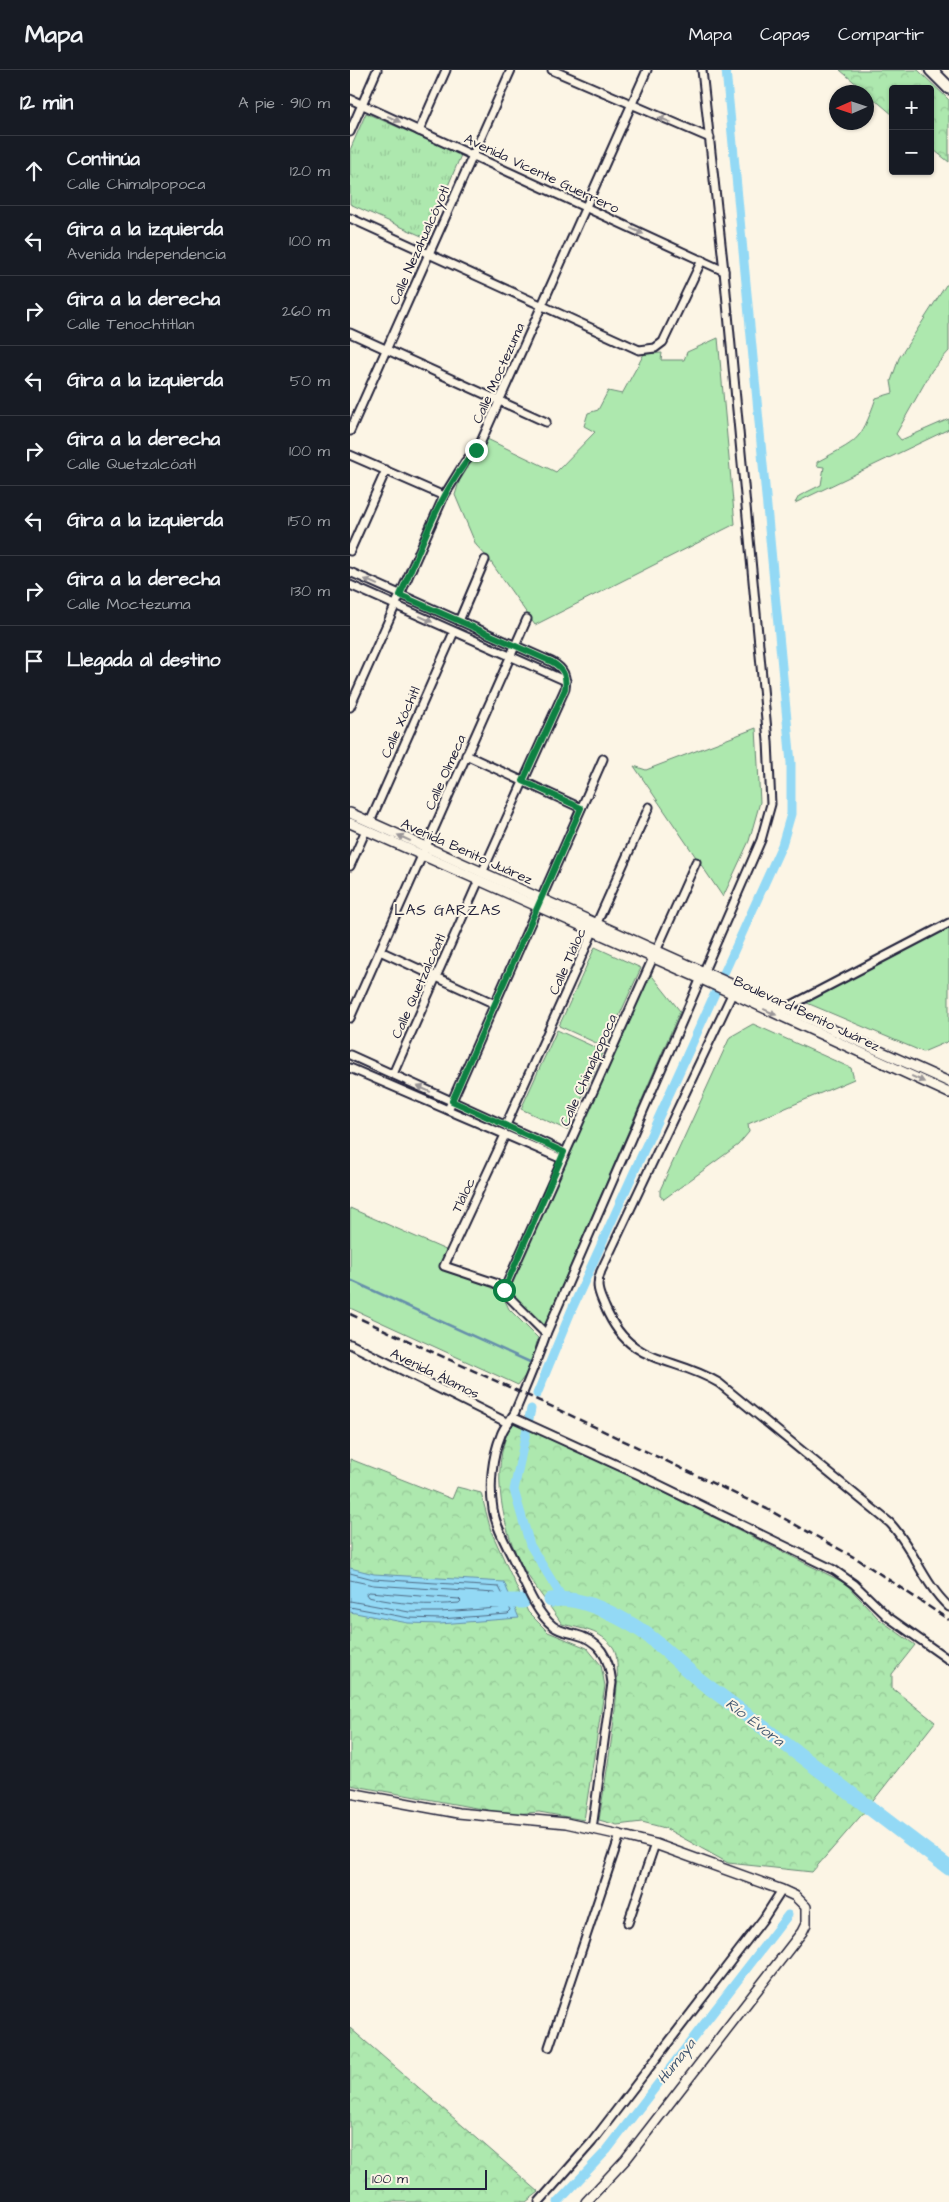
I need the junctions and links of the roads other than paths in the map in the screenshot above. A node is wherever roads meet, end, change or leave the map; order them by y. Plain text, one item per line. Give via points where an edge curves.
1 (378, 70) edge
2 (446, 70) edge
3 (511, 70) edge
4 (552, 70) edge
5 (647, 70) edge
6 (702, 70) edge
7 (931, 70) edge
8 (949, 88) edge
9 (350, 99) edge
10 (362, 104) junction
11 (631, 106) junction
12 (419, 130) junction
13 (350, 132) edge
14 (710, 138) junction
15 (473, 155) junction
16 (585, 207) junction
17 (350, 218) edge
18 (429, 254) junction
19 (702, 260) junction
20 (724, 271) junction
21 (541, 306) junction
22 (350, 333) edge
23 (386, 350) junction
24 (499, 401) junction
25 (546, 422) dead end
26 (350, 431) edge
27 (350, 455) edge
28 (386, 470) junction
29 (444, 496) junction
30 (350, 550) edge
31 (485, 560) dead end
32 (350, 572) edge
33 (350, 585) edge
34 (400, 595) junction
35 (395, 605) junction
36 (527, 619) dead end
37 (459, 621) junction
38 (454, 632) junction
39 (515, 646) junction
40 (510, 657) junction
41 (566, 682) junction
42 (350, 707) edge
43 (466, 756) junction
44 (603, 759) dead end
45 (523, 781) junction
46 (649, 806) dead end
47 (581, 808) junction
48 (350, 813) edge
49 (350, 823) edge
50 (368, 826) junction
51 (424, 852) junction
52 (696, 862) dead end
53 (350, 866) edge
54 (480, 877) junction
55 (539, 903) junction
56 (949, 922) edge
57 (595, 928) junction
58 (380, 951) junction
59 (654, 954) junction
60 (706, 976) junction
61 (435, 977) junction
62 (733, 984) junction
63 (729, 993) junction
64 (495, 1004) junction
65 (786, 1008) junction
66 (350, 1018) edge
67 (350, 1055) edge
68 (350, 1068) edge
69 (392, 1074) junction
70 (949, 1082) edge
71 (949, 1093) edge
72 (452, 1101) junction
73 (448, 1110) junction
74 (506, 1125) junction
75 (505, 1135) junction
76 (563, 1156) junction
77 (504, 1290) junction
78 (546, 1334) junction
79 (350, 1344) edge
80 (510, 1420) junction
81 (949, 1607) edge
82 (949, 1660) edge
83 (350, 1793) edge
84 (592, 1829) junction
85 (620, 1835) junction
86 (656, 1844) junction
87 (782, 1890) junction
88 (628, 1922) dead end
89 (549, 2047) dead end
90 (539, 2202) edge
91 (586, 2202) edge

1 - 10 street
2 - 12 street
3 - 15 street, Calle Nezahualcóyotl
4 - 11 street
5 - 11 street, Calle Moctezuma
6 - 14 street
7 - 8 main road
9 - 10 street, Avenida Vicente Guerrero
10 -> 12 street, Avenida Vicente Guerrero
10 - 13 street
14 -> 11 street
11 - 16 street, Calle Moctezuma
12 - 15 street, Avenida Vicente Guerrero
14 - 20 street
15 - 16 street, Avenida Vicente Guerrero
15 - 18 street, Calle Nezahualcóyotl
16 -> 19 street, Avenida Vicente Guerrero
16 - 21 street, Calle Moctezuma
17 - 18 street
18 - 21 street
18 - 23 street, Calle Nezahualcóyotl
19 - 20 street, Avenida Vicente Guerrero
19 - 21 street via 663,342 654,348 639,350
20 - 60 street via 771,797 770,813 761,840
21 - 24 street, Calle Moctezuma
22 - 23 street
23 - 24 street
23 - 26 street, Calle Nezahualcóyotl
24 - 25 street
24 - 29 street, Calle Moctezuma via 480,444
27 - 28 street
28 - 29 street
28 - 30 street
29 - 34 street, Calle Moctezuma
31 - 37 street
34 -> 32 street
33 - 35 street
34 - 35 street, Calle Moctezuma
34 - 37 street
35 -> 38 street
35 - 42 street, Calle Moctezuma
36 - 39 street, Calle Olmeca
37 - 39 street
38 - 40 street
38 - 50 street, Calle Xóchitl
39 - 40 street, Calle Olmeca
39 - 41 street via 559,666
40 - 41 street
40 - 43 street, Calle Olmeca
41 - 45 street, Calle Quetzalcóatl
43 - 45 street
43 - 51 street, Calle Olmeca
44 - 47 street
45 - 47 street
45 - 54 street, Calle Quetzalcóatl
46 - 57 street, Calle Tláloc
47 - 55 street
48 - 50 street, Avenida Benito Juárez
49 - 50 street, Avenida Benito Juárez
50 - 51 street, Avenida Benito Juárez
50 - 53 street, Calle Xóchitl
51 - 54 street, Avenida Benito Juárez
51 - 58 street, Calle Olmeca
52 - 59 street, Calle Chimalpopoca
54 - 55 street, Avenida Benito Juárez
54 - 61 street, Calle Quetzalcóatl
55 - 57 street, Avenida Benito Juárez
55 - 64 street
56 - 65 street
57 - 59 street, Avenida Benito Juárez
57 - 74 street, Calle Tláloc
58 - 61 street
58 - 66 street, Calle Olmeca
59 - 60 street, Boulevard Benito Juárez
59 - 76 street, Calle Chimalpopoca
60 - 62 street, Boulevard Benito Juárez
60 - 63 street, Boulevard Benito Juárez
60 - 78 street
61 - 64 street
61 - 69 street, Calle Quetzalcóatl
62 - 63 street
62 - 65 street, Boulevard Benito Juárez
63 -> 71 street, Boulevard Benito Juárez
63 - 81 street via 600,1271 597,1286 600,1297 616,1330 629,1344 644,1354 696,1371 719,1383 890,1523 933,1590
64 - 72 street
65 - 70 street, Boulevard Benito Juárez
67 - 69 street
68 - 73 street
72 -> 69 street
72 - 73 street
72 - 74 street
73 - 75 street
74 - 76 street
75 - 76 street
75 - 77 street, Tláloc via 444,1266 486,1278
76 - 77 street, Calle Chimalpopoca
77 - 78 street via 520,1311
78 - 80 street via 537,1362
79 - 80 street, Avenida Álamos
80 - 82 street, Avenida Álamos via 639,1475 834,1570 854,1584 888,1617
80 - 84 street via 500,1441 491,1485 493,1511 504,1539 546,1620 563,1632 589,1638 602,1650 610,1666 612,1683
83 - 84 street via 458,1813 566,1823
84 - 85 street
85 - 86 street
85 - 89 street
86 - 87 street
86 - 88 street
87 - 90 street via 592,2142
87 - 91 street via 795,1896 806,1907 806,1924 802,1932 632,2151

